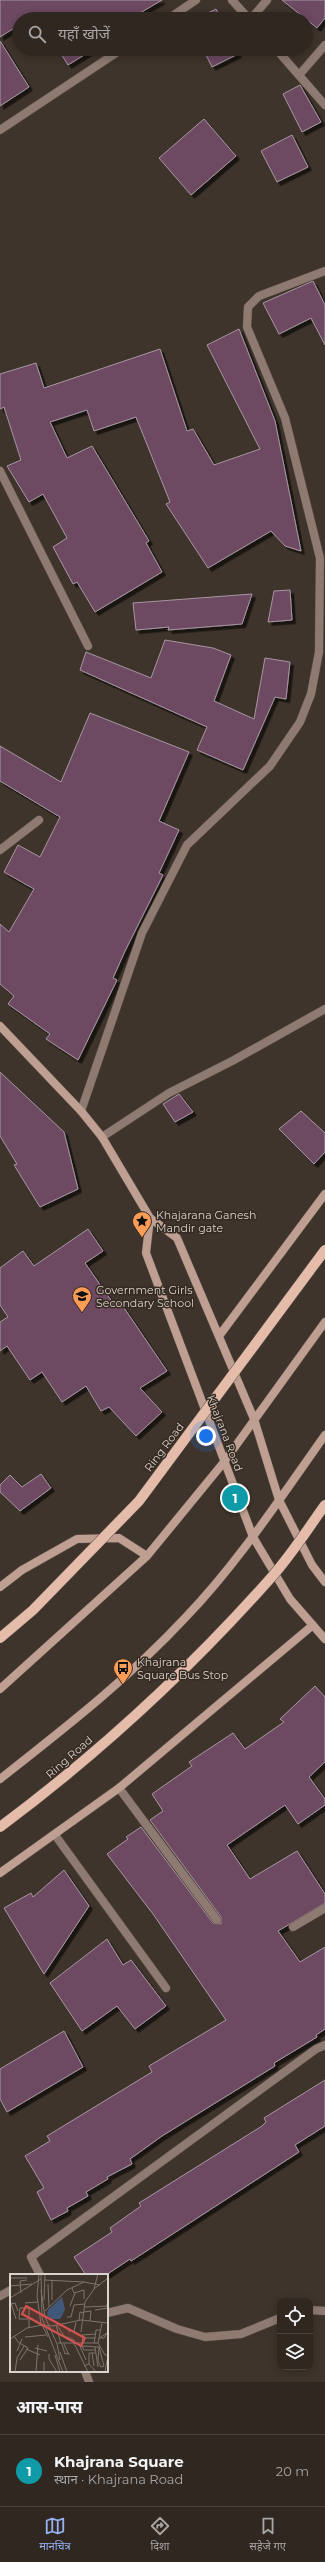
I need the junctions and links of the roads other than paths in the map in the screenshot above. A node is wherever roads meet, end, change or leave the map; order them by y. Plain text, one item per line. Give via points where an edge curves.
1 (196, 0) edge
2 (232, 0) edge
3 (267, 0) edge
4 (178, 12) edge
5 (243, 12) edge
6 (256, 12) edge
7 (325, 46) edge
8 (111, 56) edge
9 (283, 56) edge
10 (300, 74) junction
11 (325, 105) edge
12 (0, 130) edge
13 (325, 271) edge
14 (0, 471) edge
15 (88, 646) dead end
16 (39, 820) dead end
17 (0, 850) edge
18 (325, 1010) edge
19 (0, 1026) edge
20 (81, 1111) junction
21 (102, 1137) junction
22 (325, 1194) edge
23 (150, 1218) junction
24 (325, 1250) edge
25 (325, 1322) edge
26 (219, 1336) junction
27 (254, 1420) junction
28 (325, 1435) edge
29 (224, 1462) junction
30 (279, 1500) junction
31 (325, 1505) edge
32 (253, 1536) junction
33 (147, 1556) junction
34 (325, 1581) edge
35 (0, 1588) edge
36 (313, 1625) junction
37 (0, 1638) edge
38 (325, 1639) edge
39 (0, 1689) edge
40 (0, 1779) edge
41 (119, 1788) junction
42 (0, 1827) edge
43 (55, 1835) junction
44 (0, 1873) edge
45 (325, 1908) edge
46 (216, 1920) dead end
47 (293, 1927) dead end
48 (166, 1988) dead end
49 (325, 2044) edge
50 (40, 2274) edge
51 (10, 2291) edge
52 (0, 2296) edge
53 (313, 2310) edge
54 (325, 2311) edge
55 (108, 2313) edge
56 (277, 2319) edge
57 (84, 2372) edge
58 (89, 2382) edge

1 - 4 street
2 - 5 street
3 - 6 street
7 - 10 street
8 - 12 street
9 - 10 street
10 - 11 street
13 - 20 street via 259,296 248,306 247,327 286,418 320,558 319,652 311,694 300,722 270,766 187,845 142,933
14 - 15 street
16 - 17 street
18 - 21 street via 169,1093
19 - 20 main road
20 - 21 main road
21 - 23 main road
22 - 26 main road
23 - 26 main road via 177,1238
23 - 29 main road, Khajrana Road via 146,1253
24 - 37 main road, Ring Road, bridge via 139,1501 33,1610
25 - 27 main road
26 - 27 main road
27 - 29 main road
27 - 30 main road
28 - 30 main road
29 - 32 main road, Khajrana Road
29 - 33 main road
30 - 32 main road
30 - 34 main road via 312,1565
31 - 42 main road, Ring Road, bridge via 270,1580 159,1695 59,1783
32 - 36 main road, Khajrana Road via 290,1599
32 - 40 main road via 186,1618 104,1697
33 - 35 main road via 119,1538 77,1539 22,1570
33 - 39 main road
36 - 38 main road, Khajrana Road
36 - 41 main road
41 - 43 main road
41 - 46 street
43 - 44 main road
43 - 48 street
45 - 47 street
49 - 50 street via 31,2257
51 - 52 street
53 - 54 street
55 - 56 street via 128,2308 177,2330 205,2336 241,2334
57 - 58 street

